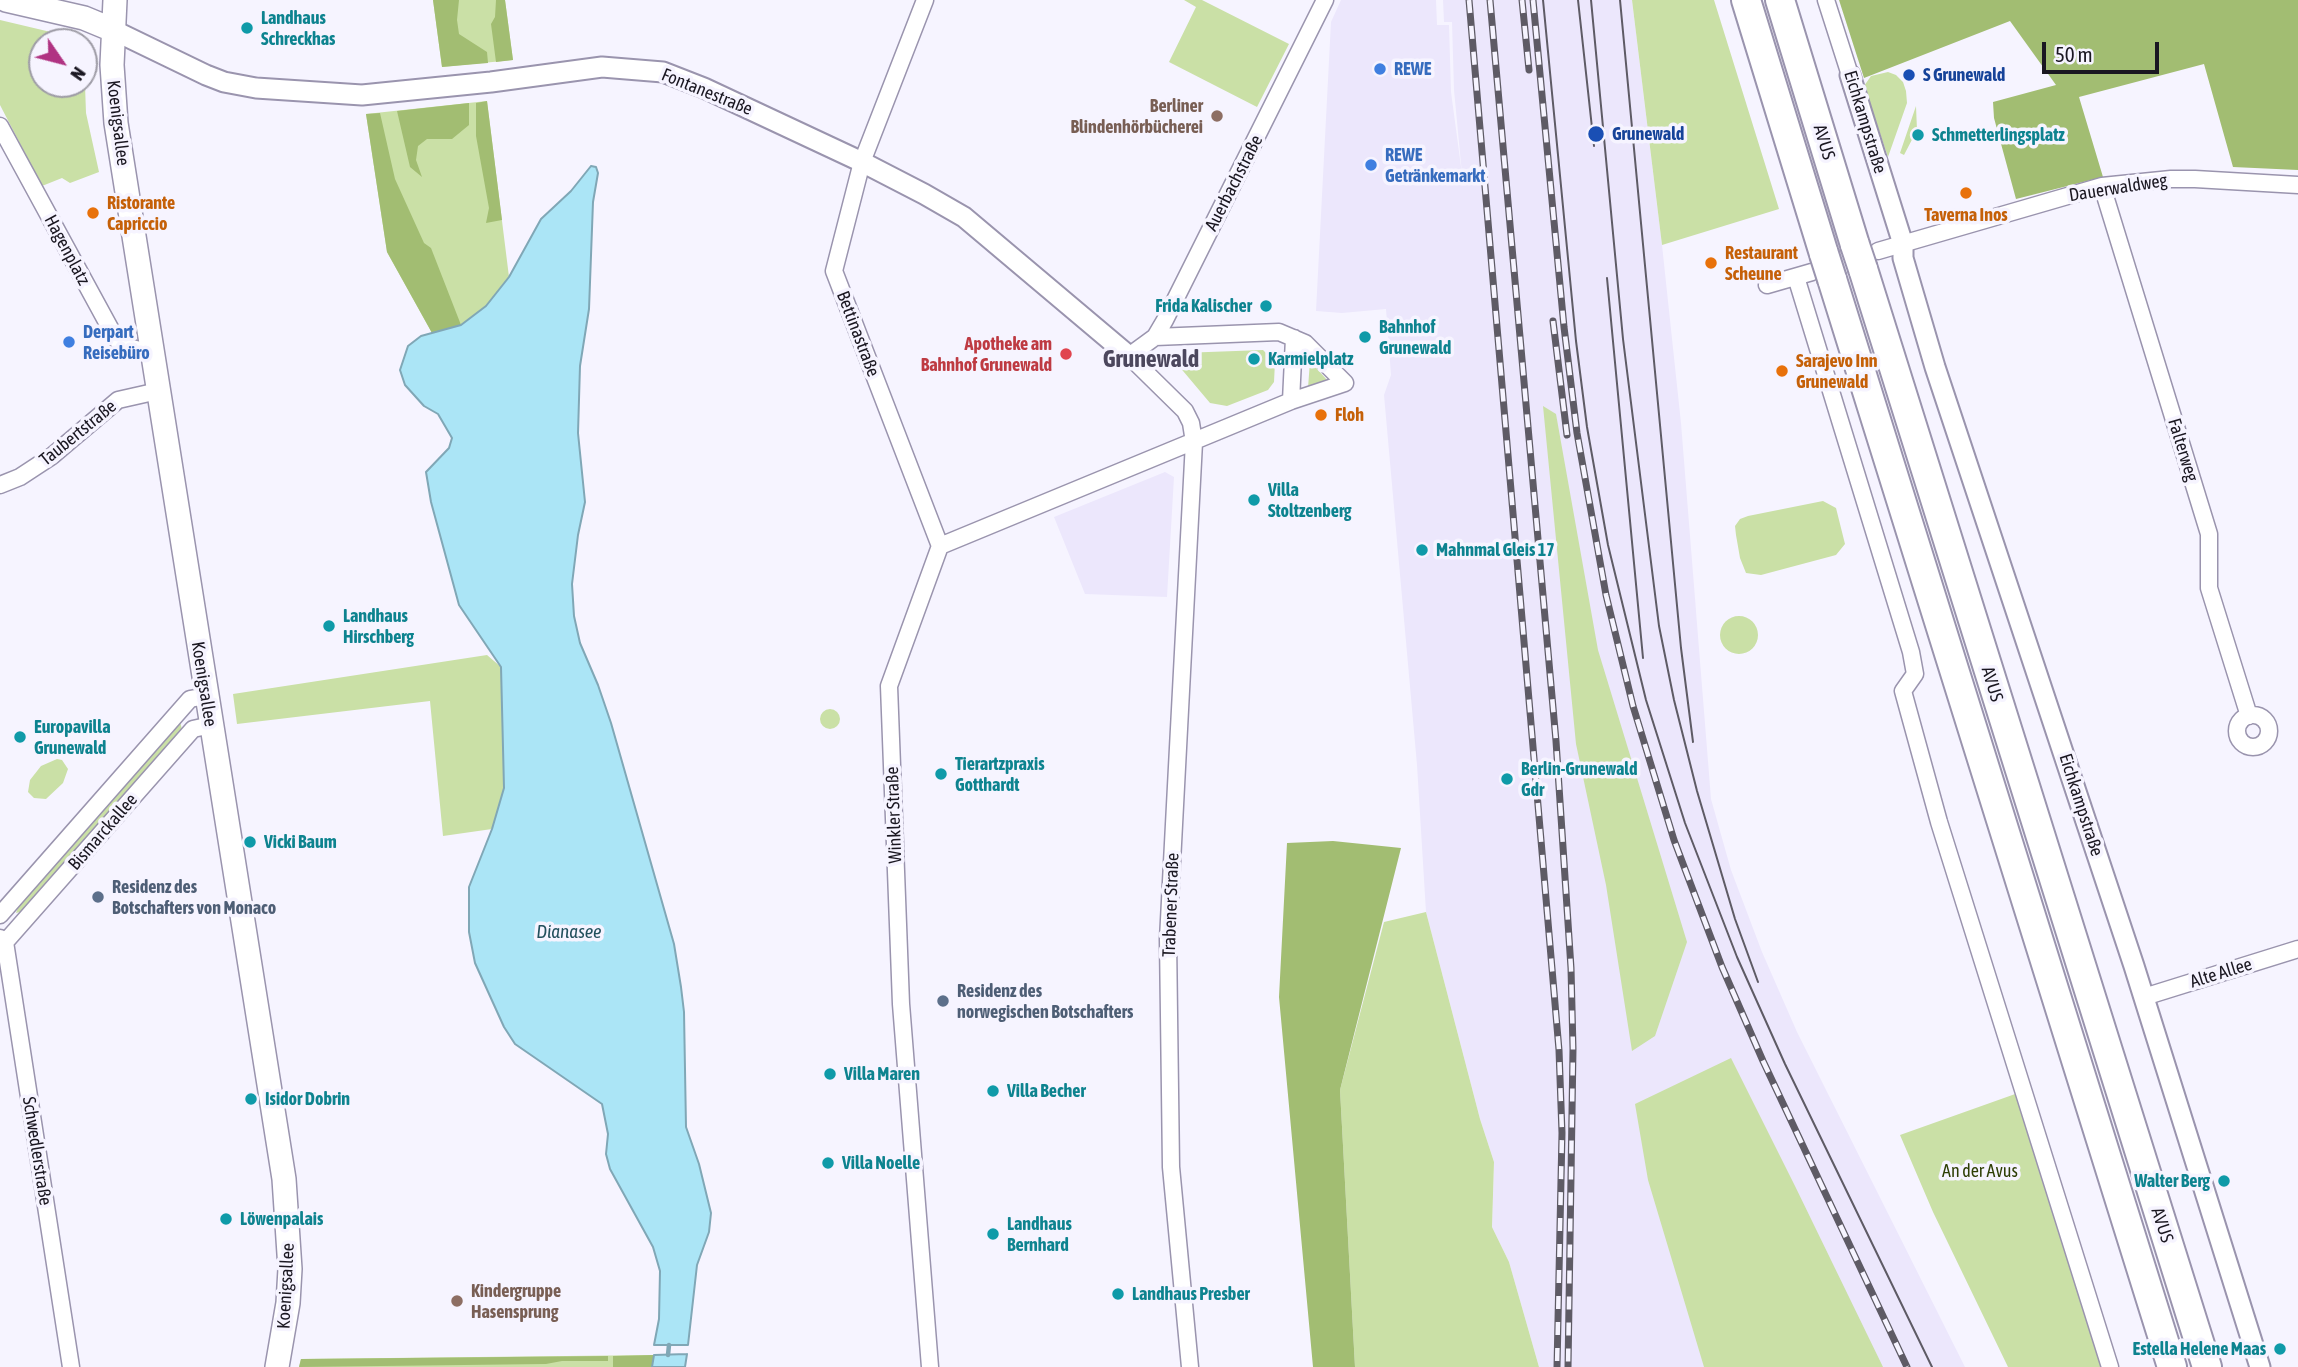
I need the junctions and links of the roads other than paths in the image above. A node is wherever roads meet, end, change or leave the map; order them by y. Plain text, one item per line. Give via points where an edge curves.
1 (6, 0) edge
2 (115, 0) edge
3 (925, 0) edge
4 (1325, 0) edge
5 (1746, 0) edge
6 (1780, 0) edge
7 (1826, 0) edge
8 (113, 30) junction
9 (1850, 75) joint
10 (0, 126) edge
11 (862, 162) junction
12 (2298, 185) edge
13 (2102, 187) junction
14 (1903, 244) junction
15 (1865, 255) junction
16 (1816, 271) junction
17 (1767, 285) dead end
18 (1155, 337) junction
19 (1294, 338) junction
20 (152, 352) junction
21 (1129, 356) junction
22 (158, 391) junction
23 (1291, 401) junction
24 (1194, 442) junction
25 (0, 485) edge
26 (940, 546) junction
27 (206, 696) junction
28 (2249, 716) dead end
29 (211, 725) junction
30 (0, 915) edge
31 (2, 942) edge
32 (2298, 949) edge
33 (2144, 997) junction
34 (71, 1367) edge
35 (277, 1367) edge
36 (930, 1367) edge
37 (1190, 1367) edge
38 (2110, 1367) edge
39 (2172, 1367) edge
40 (2207, 1367) edge
41 (2260, 1367) edge

1 - 8 main road via 84,18
2 - 8 main road, Koenigsallee
3 - 11 street, Bettinastraße
4 - 18 street, Auerbachstraße
5 - 16 highway, AVUS
6 - 15 highway, AVUS
7 - 9 street, Eichkampstraße
8 - 11 street, Fontanestraße via 206,75 256,88 362,95 602,66 663,72
8 - 20 main road, Koenigsallee via 116,123
9 - 14 street, Eichkampstraße
10 - 20 street, Hagenplatz via 116,339
11 - 21 street, Fontanestraße via 964,216
11 - 26 street, Bettinastraße via 834,271
12 - 13 street, Dauerwaldweg via 2195,178
13 - 14 street, Dauerwaldweg
13 - 28 street, Falterweg via 2209,534 2209,588
14 - 15 street
14 - 33 street, Eichkampstraße via 1903,258 1935,366
15 - 40 highway, AVUS
16 - 17 street
16 - 38 street via 1911,652 1914,674 1903,691 1939,822
16 - 39 highway, AVUS
18 - 19 street via 1279,332
18 - 21 street, Auerbachstraße
19 - 23 street
19 - 23 street via 1305,343 1345,383
20 - 22 main road, Koenigsallee
21 - 24 street, Fontanestraße via 1185,411
22 - 25 street, Taubertstraße via 118,400 52,456
22 - 27 main road, Koenigsallee
23 - 24 street
24 - 26 street
24 - 37 street, Trabener Straße via 1168,939 1171,1167
26 - 36 street, Winkler Straße via 889,685 901,1004
27 - 29 main road, Koenigsallee
27 - 30 street, Bismarckallee via 190,699
29 - 31 street, Bismarckallee via 193,729
29 - 35 main road, Koenigsallee via 284,1179 288,1303
31 - 34 street, Schwedlerstraße
32 - 33 street, Alte Allee
33 - 41 street, Eichkampstraße

